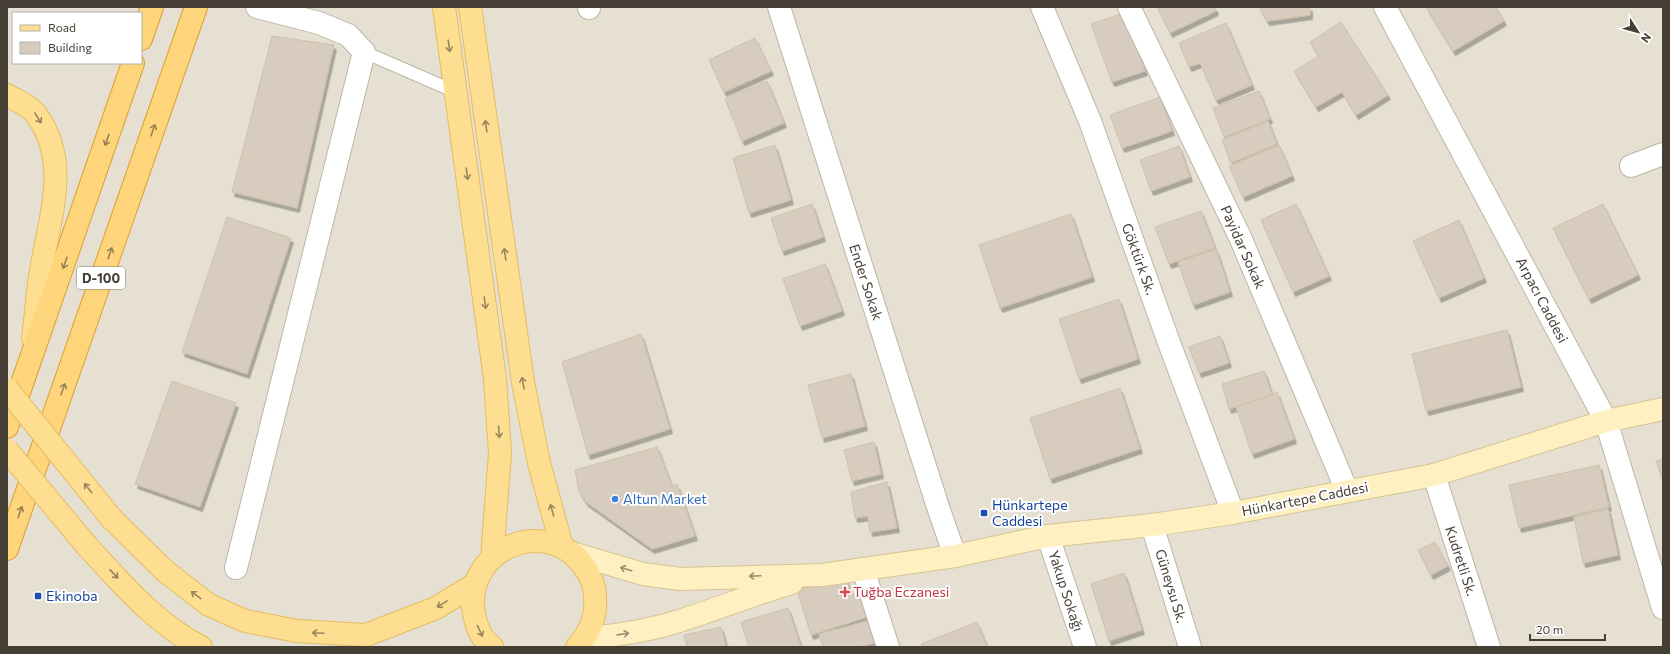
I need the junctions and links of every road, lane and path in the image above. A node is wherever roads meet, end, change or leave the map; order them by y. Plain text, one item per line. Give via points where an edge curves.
1 (152, 7) edge
2 (196, 7) edge
3 (257, 7) edge
4 (444, 7) edge
5 (470, 7) edge
6 (779, 7) edge
7 (1042, 7) edge
8 (1129, 7) edge
9 (1386, 7) edge
10 (142, 36) edge
11 (364, 52) junction
12 (133, 64) edge
13 (456, 92) junction
14 (7, 95) edge
15 (1663, 154) edge
16 (1631, 166) dead end
17 (30, 364) junction
18 (7, 389) edge
19 (1663, 409) edge
20 (1606, 420) junction
21 (7, 427) edge
22 (7, 450) edge
23 (1434, 475) junction
24 (1347, 491) junction
25 (1233, 513) junction
26 (1152, 525) junction
27 (1048, 536) junction
28 (7, 549) edge
29 (567, 550) junction
30 (955, 556) junction
31 (492, 558) junction
32 (236, 568) dead end
33 (863, 569) junction
34 (822, 575) junction
35 (475, 584) junction
36 (1663, 608) edge
37 (581, 643) edge
38 (201, 647) edge
39 (492, 647) edge
40 (888, 647) edge
41 (1085, 647) edge
42 (1190, 647) edge
43 (1489, 647) edge

1 - 10 highway
28 -> 2 highway, D-100
3 - 11 street via 319,23 341,32
4 -> 13 main road
29 -> 5 main road via 539,463 523,382
6 - 30 street, Ender Sokak
7 - 25 street, Göktürk Sk. via 1090,121
8 - 24 street, Payidar Sokak via 1240,237
9 - 20 street, Arpacı Caddesi
11 - 13 lane
11 - 32 street
12 -> 17 highway, D-100
13 -> 31 main road via 495,379 500,453
14 -> 17 main road via 34,112 49,135 56,170 53,210 40,271
15 - 16 street
17 - 21 highway, D-100
35 -> 18 main road, bridge via 436,608 366,635 297,631 245,621 209,605 165,571 112,519
19 - 20 main road, Hünkartepe Caddesi
20 - 23 main road, Hünkartepe Caddesi
20 - 36 street, Arpacı Caddesi
22 -> 38 main road, bridge via 87,546 143,605
23 - 24 main road, Hünkartepe Caddesi
23 - 43 street, Kudretli Sk.
24 - 25 main road, Hünkartepe Caddesi
25 - 26 main road, Hünkartepe Caddesi
26 - 27 main road, Hünkartepe Caddesi
26 - 42 street, Güneysu Sk.
27 - 30 main road, Hünkartepe Caddesi
27 - 41 street, Yakup Sokağı
29 - 31 main road via 543,541 523,542 504,548
34 -> 29 main road via 680,578 643,574
29 - 37 main road via 584,566 593,584 596,604 592,624
30 - 33 main road, Hünkartepe Caddesi
31 - 35 main road
33 - 34 main road, Hünkartepe Caddesi
33 - 40 street
37 -> 34 main road via 679,621 761,592
35 -> 39 main road via 472,598 474,618 481,635

